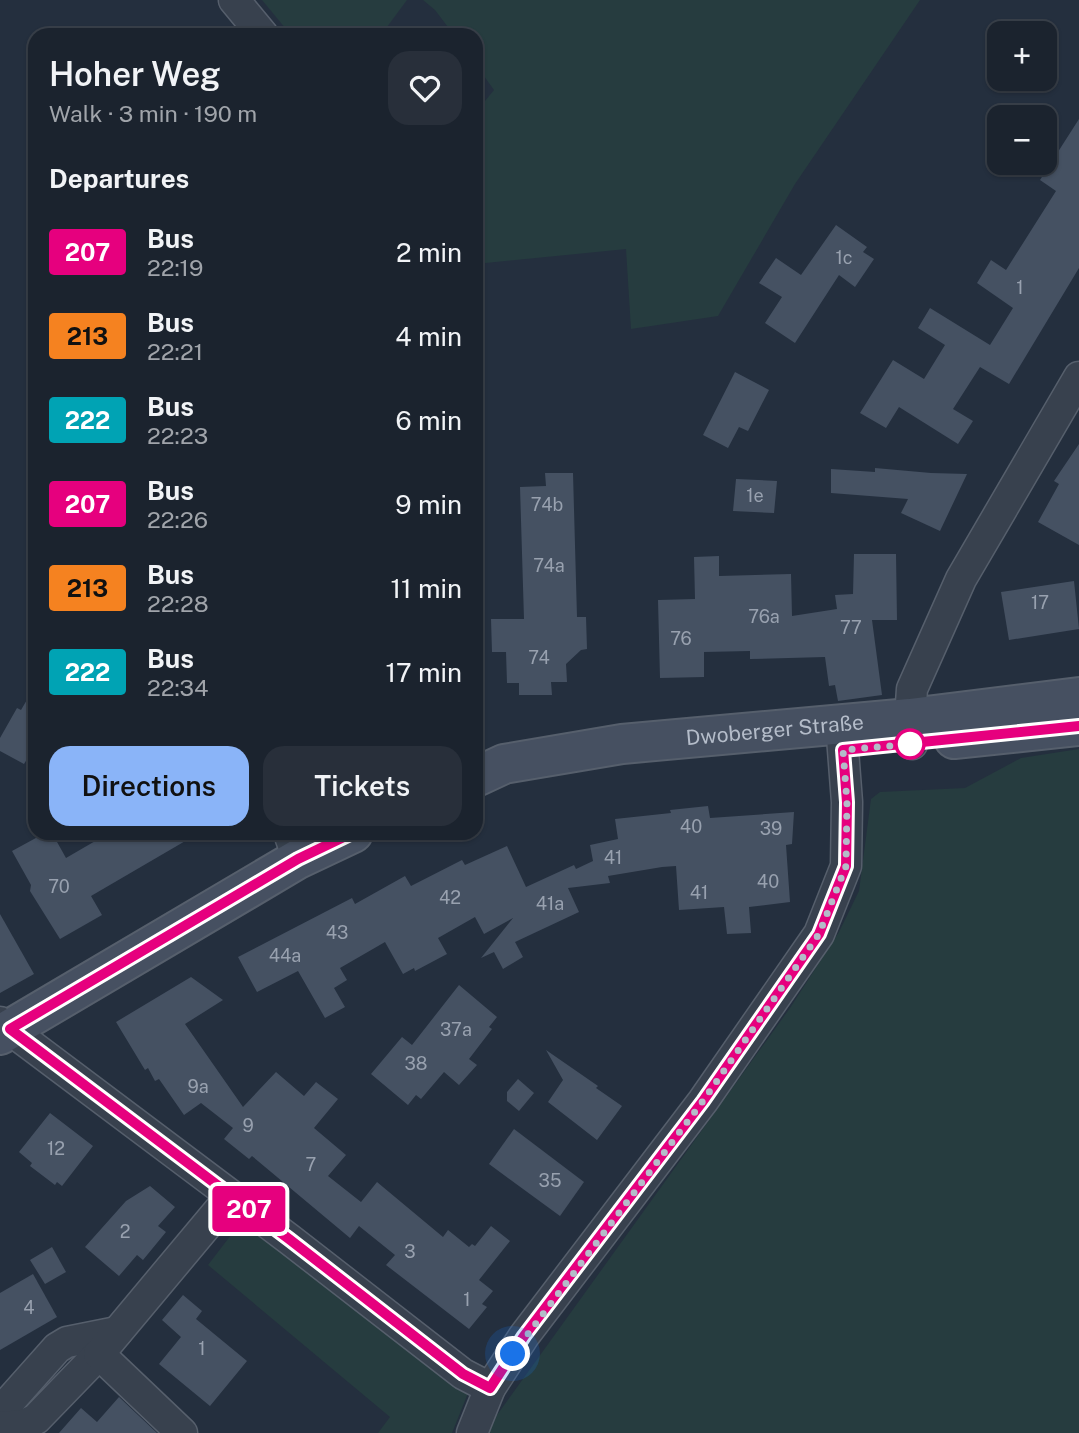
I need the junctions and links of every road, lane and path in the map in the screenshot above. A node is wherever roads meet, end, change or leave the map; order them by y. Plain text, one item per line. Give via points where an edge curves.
1 (234, 0) edge
2 (257, 28) edge
3 (1079, 377) edge
4 (1079, 697) edge
5 (1079, 726) edge
6 (911, 731) junction
7 (842, 737) junction
8 (483, 774) edge
9 (483, 789) edge
10 (320, 840) edge
11 (293, 846) edge
12 (3, 1029) edge
13 (231, 1196) junction
14 (108, 1343) junction
15 (490, 1388) junction
16 (0, 1412) edge
17 (0, 1427) edge
18 (182, 1433) edge
19 (472, 1433) edge

1 - 2 street
3 - 6 street via 961,579 912,690
4 - 6 street, Dwoberger Straße
5 - 6 street, Dwoberger Straße
6 - 7 street, Dwoberger Straße
7 - 8 street, Dwoberger Straße via 622,744 510,763
7 - 9 street, Dwoberger Straße
7 - 15 street via 846,866 819,934 703,1101 524,1336
10 - 11 street
11 - 12 street
12 - 13 street
13 - 14 street
13 - 15 street via 463,1374
14 - 16 street via 67,1342 57,1348
14 - 17 street via 36,1419
14 - 18 street
15 - 19 street

